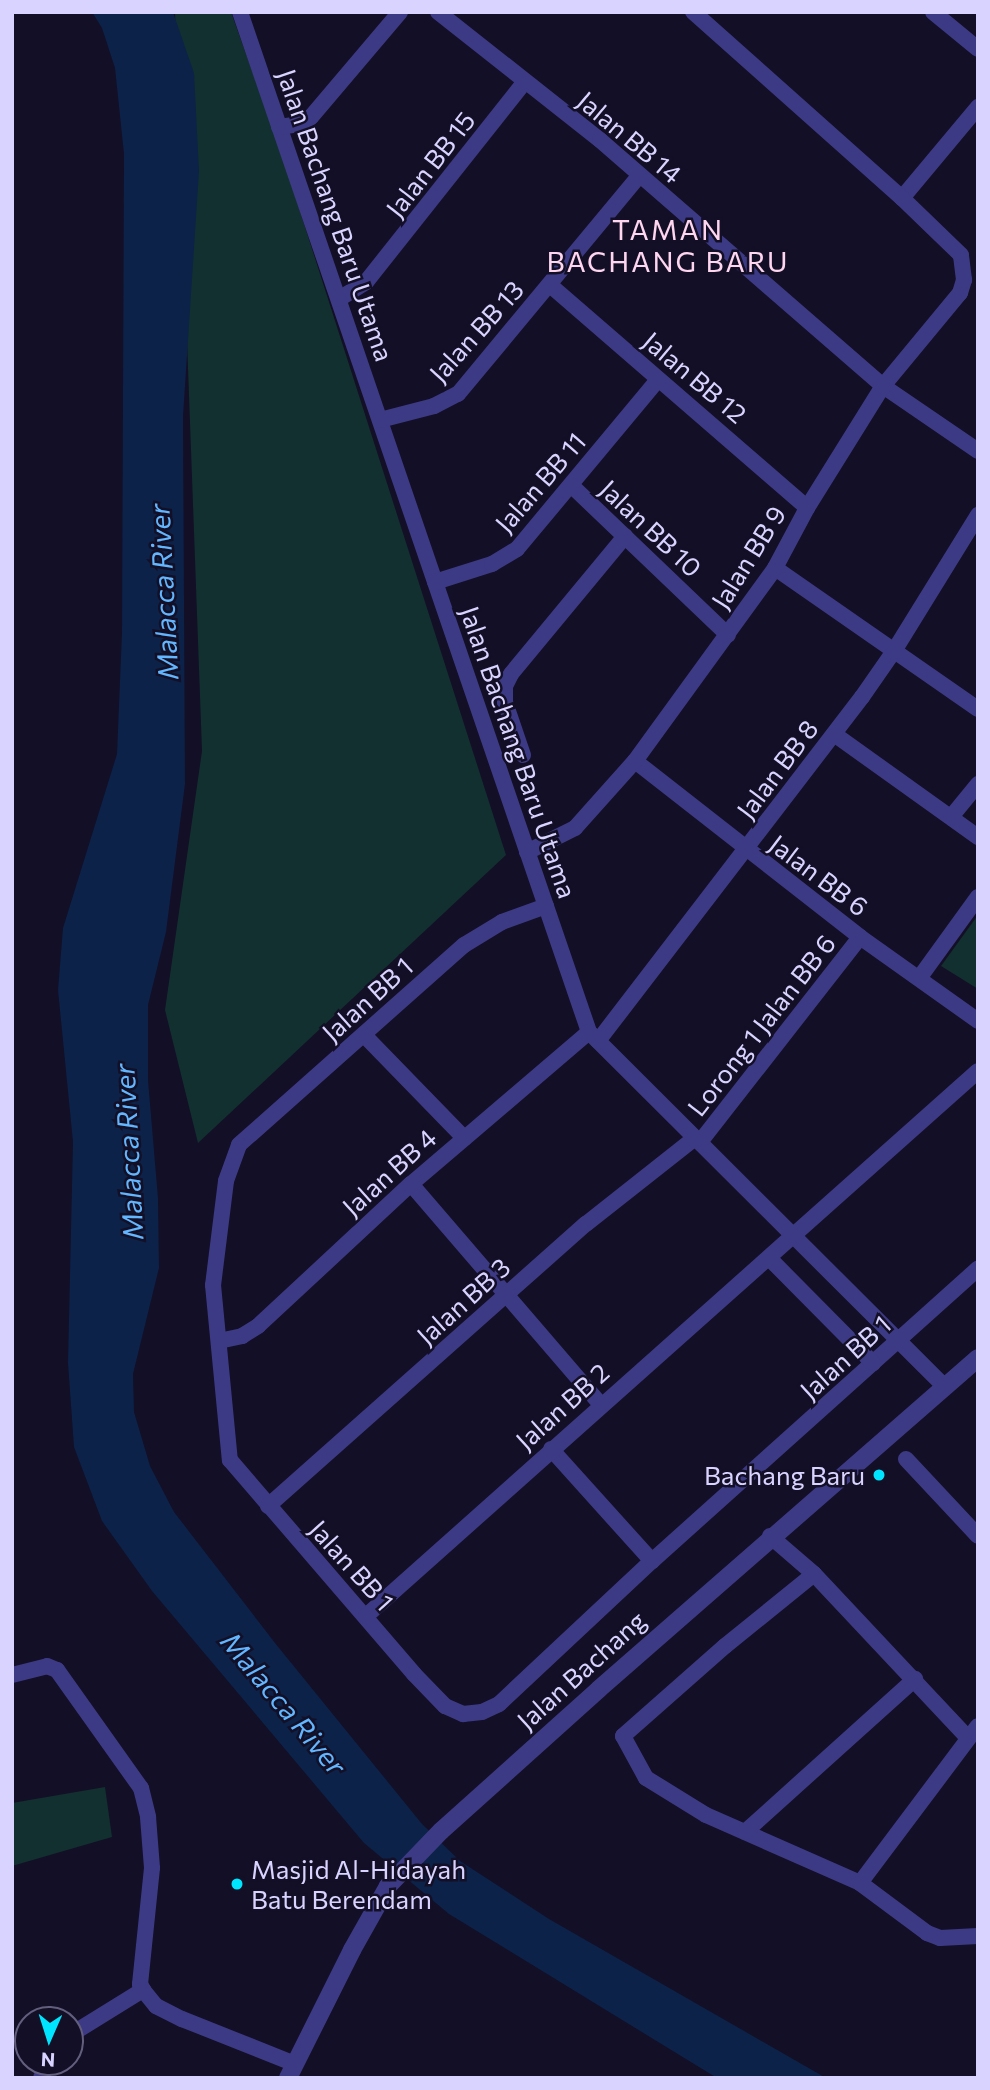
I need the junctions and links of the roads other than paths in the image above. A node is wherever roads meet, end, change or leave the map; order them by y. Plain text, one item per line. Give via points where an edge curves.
1 (240, 12) edge
2 (400, 12) edge
3 (438, 12) edge
4 (693, 12) edge
5 (933, 12) edge
6 (978, 49) edge
7 (524, 83) junction
8 (978, 107) edge
9 (279, 127) junction
10 (639, 176) junction
11 (902, 198) junction
12 (551, 285) junction
13 (338, 299) junction
14 (657, 380) junction
15 (883, 386) junction
16 (380, 420) junction
17 (978, 451) edge
18 (571, 485) junction
19 (807, 508) junction
20 (978, 515) edge
21 (625, 536) junction
22 (775, 568) junction
23 (435, 582) junction
24 (728, 635) junction
25 (894, 651) junction
26 (978, 709) edge
27 (834, 734) junction
28 (523, 755) dead end
29 (635, 761) junction
30 (978, 783) edge
31 (951, 817) junction
32 (978, 837) edge
33 (747, 851) junction
34 (527, 852) junction
35 (978, 897) edge
36 (546, 906) junction
37 (860, 937) junction
38 (920, 977) junction
39 (978, 1021) edge
40 (365, 1035) junction
41 (593, 1036) junction
42 (978, 1071) edge
43 (464, 1138) junction
44 (697, 1140) junction
45 (411, 1184) junction
46 (793, 1236) junction
47 (769, 1258) junction
48 (978, 1269) edge
49 (507, 1295) junction
50 (219, 1341) junction
51 (899, 1342) junction
52 (978, 1357) edge
53 (873, 1363) junction
54 (945, 1387) junction
55 (601, 1405) junction
56 (551, 1449) junction
57 (906, 1460) dead end
58 (268, 1506) junction
59 (770, 1536) junction
60 (978, 1536) edge
61 (652, 1561) junction
62 (814, 1574) junction
63 (366, 1616) junction
64 (12, 1675) edge
65 (915, 1679) junction
66 (973, 1732) edge
67 (746, 1832) junction
68 (860, 1883) junction
69 (978, 1936) edge
70 (143, 1990) junction
71 (84, 2026) edge
72 (292, 2071) edge

1 - 9 street, Jalan Bachang Baru Utama
2 - 9 street via 311,117 301,124
3 - 7 street, Jalan BB 14
4 - 11 street
5 - 6 street
7 - 10 street, Jalan BB 14
7 - 13 street, Jalan BB 15 via 366,282
8 - 11 street
9 - 13 street, Jalan Bachang Baru Utama
10 - 12 street, Jalan BB 13
10 - 15 street, Jalan BB 14
11 - 15 street, Jalan BB 9 via 961,255 965,266 960,293
12 - 14 street, Jalan BB 12
12 - 16 street, Jalan BB 13 via 458,394 435,406
13 - 16 street, Jalan Bachang Baru Utama
14 - 18 street, Jalan BB 11
14 - 19 street, Jalan BB 12
15 - 17 street, Jalan BB 14
15 - 19 street, Jalan BB 9
16 - 23 street, Jalan Bachang Baru Utama
18 - 21 street, Jalan BB 10
18 - 23 street, Jalan BB 11 via 511,553 492,564
19 - 22 street, Jalan BB 9
20 - 25 street, Jalan BB 8
21 - 24 street, Jalan BB 10
21 - 28 street via 505,686 505,702
22 - 24 street, Jalan BB 9
22 - 25 street
23 - 34 street, Jalan Bachang Baru Utama
24 - 29 street, Jalan BB 9
25 - 26 street
25 - 27 street, Jalan BB 8
27 - 31 street
27 - 33 street, Jalan BB 8
29 - 33 street, Jalan BB 6
29 - 34 street, Jalan BB 9 via 575,828
30 - 31 street
31 - 32 street
33 - 37 street, Jalan BB 6
33 - 41 street, Jalan BB 8
34 - 36 street, Jalan Bachang Baru Utama
35 - 38 street
36 - 40 street, Jalan BB 1 via 502,922 464,945
36 - 41 street, Jalan Bachang Baru Utama
37 - 38 street, Jalan BB 6
37 - 44 street, Lorong 1 Jalan BB 6
38 - 39 street, Jalan BB 6
40 - 43 street
40 - 50 street, Jalan BB 1 via 239,1145 226,1181 213,1285
41 - 43 street, Jalan BB 4
41 - 44 street, Jalan Bachang Baru Utama
42 - 46 street
43 - 45 street, Jalan BB 4
44 - 46 street, Jalan Bachang Baru Utama
44 - 49 street, Jalan BB 3 via 586,1224
45 - 49 street
45 - 50 street, Jalan BB 4 via 258,1326 242,1336
46 - 47 street, Jalan BB 2
46 - 51 street, Jalan Bachang Baru Utama
47 - 53 street
47 - 55 street, Jalan BB 2
48 - 51 street, Jalan BB 1
49 - 55 street
49 - 58 street, Jalan BB 3
50 - 58 street, Jalan BB 1 via 230,1460
51 - 53 street, Jalan BB 1
51 - 54 street, Jalan Bachang Baru Utama
52 - 54 street, Jalan Bachang
53 - 61 street, Jalan BB 1
54 - 59 street, Jalan Bachang
55 - 56 street, Jalan BB 2
56 - 61 street
56 - 63 street, Jalan BB 2
57 - 60 street
58 - 63 street, Jalan BB 1
59 - 62 street
59 - 72 street, Jalan Bachang via 441,1831 388,1886
61 - 63 street, Jalan BB 1 via 499,1704 482,1713 463,1714 444,1706
62 - 65 street
62 - 67 street via 624,1736 646,1779 706,1815
64 - 70 street via 47,1666 57,1670 141,1788 152,1868
65 - 66 street
65 - 67 street
66 - 68 street
67 - 68 street
68 - 69 street via 926,1933 940,1938
70 - 71 street
70 - 72 street via 156,2006

